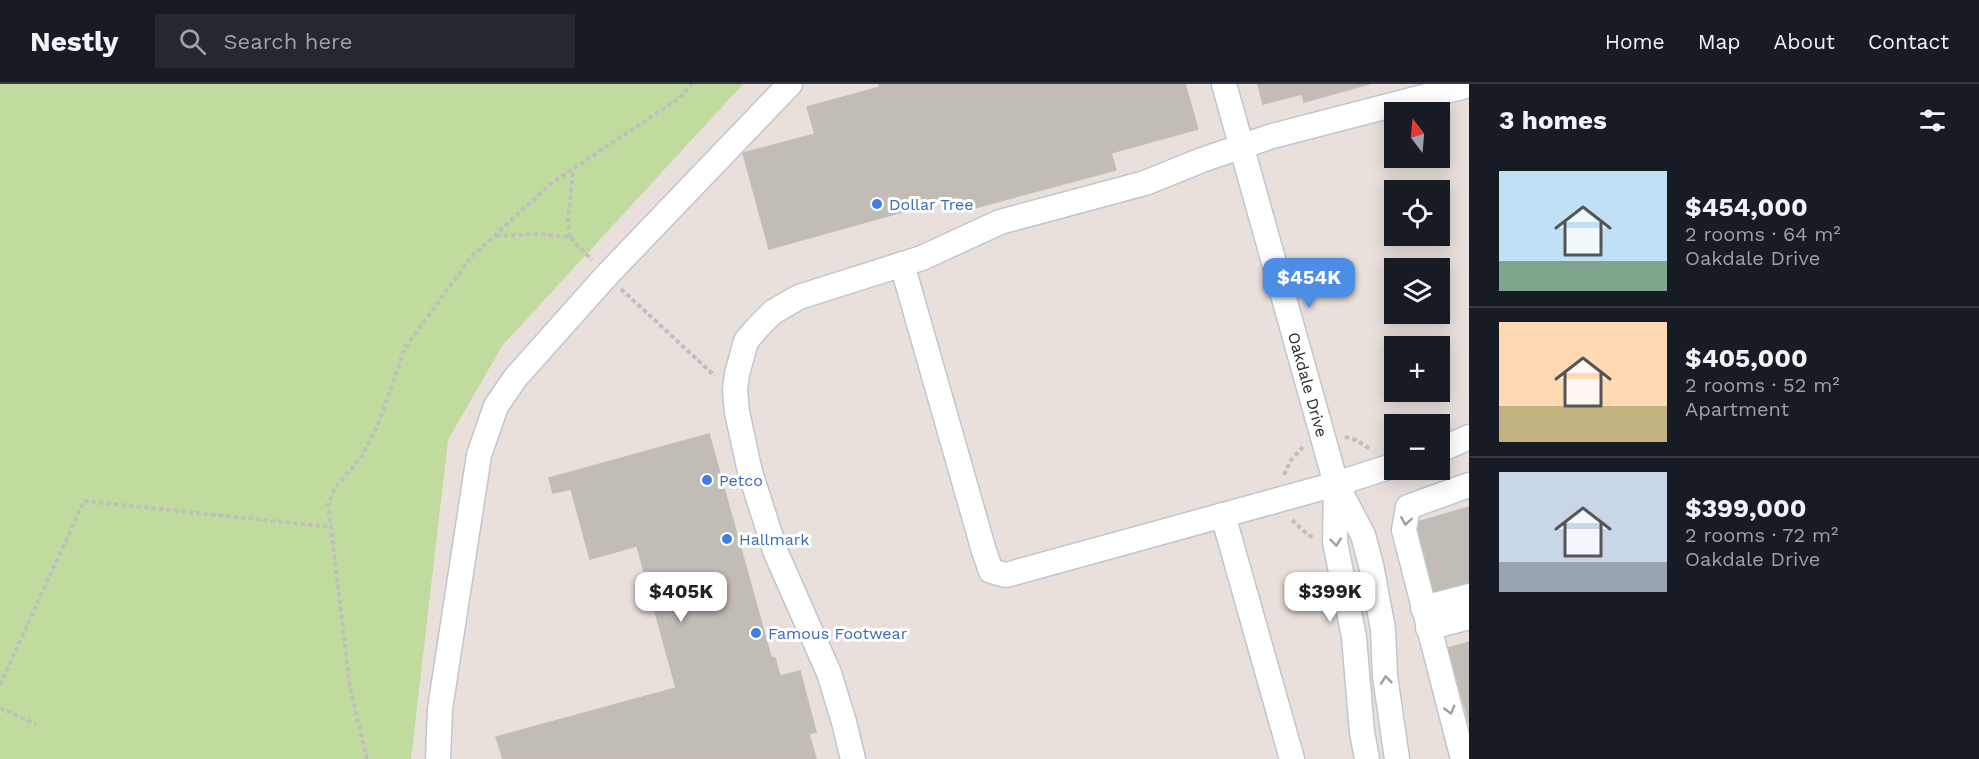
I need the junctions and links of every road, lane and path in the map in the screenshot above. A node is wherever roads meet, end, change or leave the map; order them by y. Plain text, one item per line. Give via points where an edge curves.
1 (692, 84) edge
2 (790, 84) edge
3 (1224, 84) edge
4 (1469, 85) edge
5 (1242, 146) junction
6 (573, 169) junction
7 (495, 236) junction
8 (570, 237) junction
9 (902, 264) junction
10 (597, 265) dead end
11 (618, 287) dead end
12 (735, 390) junction
13 (1338, 436) dead end
14 (1469, 437) edge
15 (1450, 446) edge
16 (1304, 447) dead end
17 (1384, 459) edge
18 (1384, 461) edge
19 (1284, 482) dead end
20 (1336, 484) junction
21 (1469, 484) edge
22 (1288, 513) dead end
23 (1223, 515) junction
24 (331, 527) junction
25 (1317, 539) dead end
26 (1469, 596) edge
27 (1469, 617) edge
28 (1425, 618) junction
29 (0, 685) edge
30 (0, 708) edge
31 (36, 724) dead end
32 (367, 759) edge
33 (438, 759) edge
34 (853, 759) edge
35 (1292, 759) edge
36 (1367, 759) edge
37 (1397, 759) edge
38 (1463, 759) edge

1 - 6 path via 678,99
2 - 33 street via 607,275 516,377 496,406 479,455 440,709
3 - 5 street, Oakdale Drive
4 - 5 street
5 - 9 street via 1145,183 1000,222
5 - 20 street, Oakdale Drive
6 - 7 path via 553,182
6 - 8 path via 567,222
7 - 8 path
7 - 24 path via 471,257 405,348 379,422 362,456 335,488 328,505
8 - 10 path
9 - 12 street via 799,297 773,312 746,341
9 - 23 street via 991,571 1006,576
11 - 12 path via 715,377
12 - 34 street via 750,471 776,553 829,673
13 - 17 path via 1356,440
14 - 15 street
16 - 19 path via 1291,460
18 - 20 street
20 - 23 street
20 -> 36 street, Oakdale Drive via 1335,542 1354,637
37 -> 20 street, Oakdale Drive via 1383,630 1371,565 1363,535
21 -> 28 street via 1408,507 1404,530
22 - 25 path via 1295,524
23 - 35 street
24 - 29 path via 84,501
24 - 32 path via 350,688
26 - 28 street
27 - 28 street
28 -> 38 street
30 - 31 path

